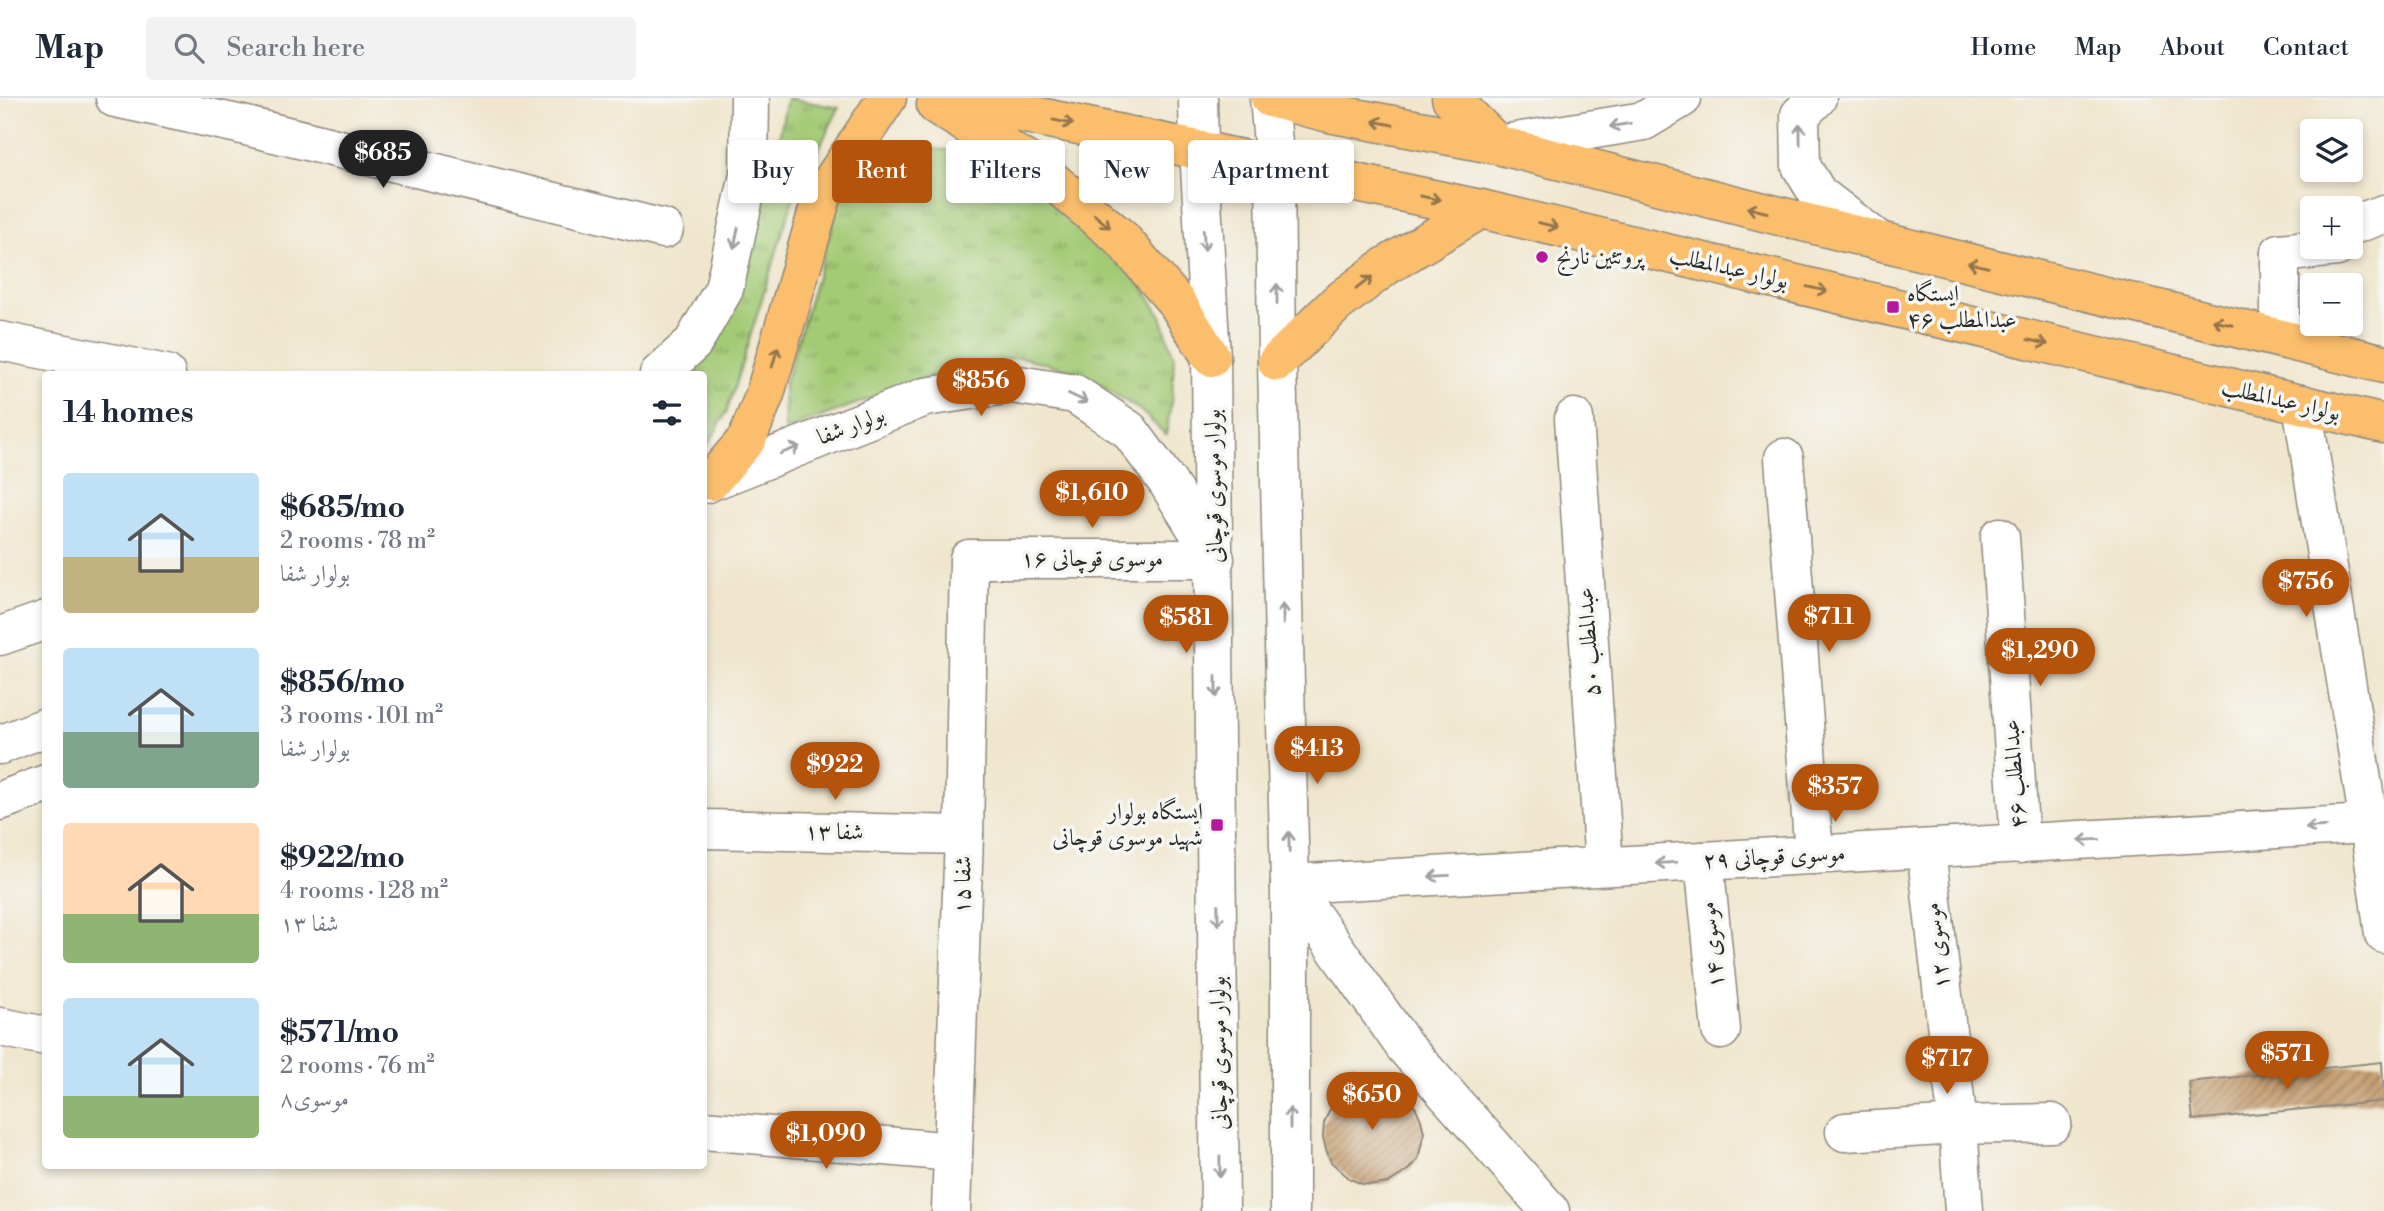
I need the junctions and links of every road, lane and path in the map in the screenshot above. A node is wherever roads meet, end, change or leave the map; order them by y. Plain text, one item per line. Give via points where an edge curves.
1 (115, 98) edge
2 (750, 98) edge
3 (887, 98) edge
4 (926, 98) edge
5 (949, 98) edge
6 (1198, 98) edge
7 (1270, 98) edge
8 (1451, 98) edge
9 (1682, 98) edge
10 (1817, 98) edge
11 (1199, 140) edge
12 (1273, 140) edge
13 (1498, 145) junction
14 (1188, 148) edge
15 (1354, 182) edge
16 (1202, 203) edge
17 (1275, 203) edge
18 (1482, 209) junction
19 (2384, 214) edge
20 (2363, 221) edge
21 (664, 229) dead end
22 (1879, 241) junction
23 (2384, 242) edge
24 (2363, 244) edge
25 (2296, 247) edge
26 (2280, 337) junction
27 (0, 341) edge
28 (1211, 358) junction
29 (1277, 362) junction
30 (2384, 364) edge
31 (151, 371) edge
32 (662, 371) edge
33 (2302, 404) junction
34 (1574, 418) dead end
35 (2384, 424) edge
36 (1784, 458) dead end
37 (707, 482) edge
38 (2000, 537) dead end
39 (969, 559) joint
40 (1215, 559) junction
41 (42, 621) edge
42 (0, 636) edge
43 (42, 729) edge
44 (0, 745) edge
45 (42, 786) edge
46 (0, 801) edge
47 (2376, 824) edge
48 (707, 829) edge
49 (964, 835) junction
50 (2020, 844) junction
51 (1926, 849) junction
52 (1814, 855) junction
53 (1704, 861) junction
54 (1604, 866) junction
55 (1290, 884) junction
56 (2384, 934) edge
57 (0, 1027) edge
58 (1721, 1030) dead end
59 (42, 1035) edge
60 (2052, 1123) dead end
61 (1958, 1125) junction
62 (707, 1130) edge
63 (1845, 1132) dead end
64 (953, 1152) junction
65 (951, 1211) edge
66 (1220, 1211) edge
67 (1290, 1211) edge
68 (1550, 1211) edge
69 (1964, 1211) edge

1 - 21 street
2 -> 32 street via 749,176 724,289 692,344
37 -> 3 main road via 747,439 765,394 821,196
4 -> 28 main road via 1036,167 1121,238 1177,303
5 -> 14 main road, بولوار عبدالمطلب
6 - 11 street, بولوار موسوی قوچانی
7 - 12 street
13 -> 7 main road
8 - 13 main road
9 -> 13 street via 1644,121
22 -> 10 street via 1818,194 1801,166 1800,116
22 -> 13 main road
15 -> 18 main road, بولوار عبدالمطلب
16 -> 28 street, بولوار موسوی قوچانی
29 -> 17 street
29 -> 18 main road via 1336,304 1386,266
18 -> 33 main road, بولوار عبدالمطلب
19 - 20 street
26 -> 22 main road
23 - 24 street
25 - 26 street
26 - 30 main road
27 - 31 street
28 - 40 street, بولوار موسوی قوچانی
55 -> 29 street
33 - 35 main road, بولوار عبدالمطلب
33 - 47 street
34 - 54 street, عبدالمطلب ۵۰
36 - 52 street
37 -> 40 street, بولوار شفا via 925,397 1012,384 1075,394 1129,430
38 - 50 street, عبدالمطلب ۴۶
39 - 40 street, موسوی قوچانی ۱۶
39 - 49 street, شفا ۱۵
40 -> 66 street, بولوار موسوی قوچانی
41 - 42 street
43 - 44 street
45 - 46 street
47 -> 50 street, موسوی قوچانی ۲۹
47 - 56 street
48 - 49 street, شفا ۱۳
49 - 64 street, شفا ۱۵
50 - 51 street, موسوی قوچانی ۲۹
51 - 52 street, موسوی قوچانی ۲۹
51 - 61 street, موسوی ۱۲
52 - 53 street, موسوی قوچانی ۲۹
53 -> 54 street, موسوی قوچانی ۲۹
53 - 58 street, موسوی ۱۴
54 -> 55 street, موسوی قوچانی ۲۹
67 -> 55 street
55 - 68 street via 1405,1047
57 - 59 street
60 - 61 street
61 - 63 street
61 - 69 street, موسوی ۱۲
62 - 64 street
64 - 65 street, شفا ۱۵

